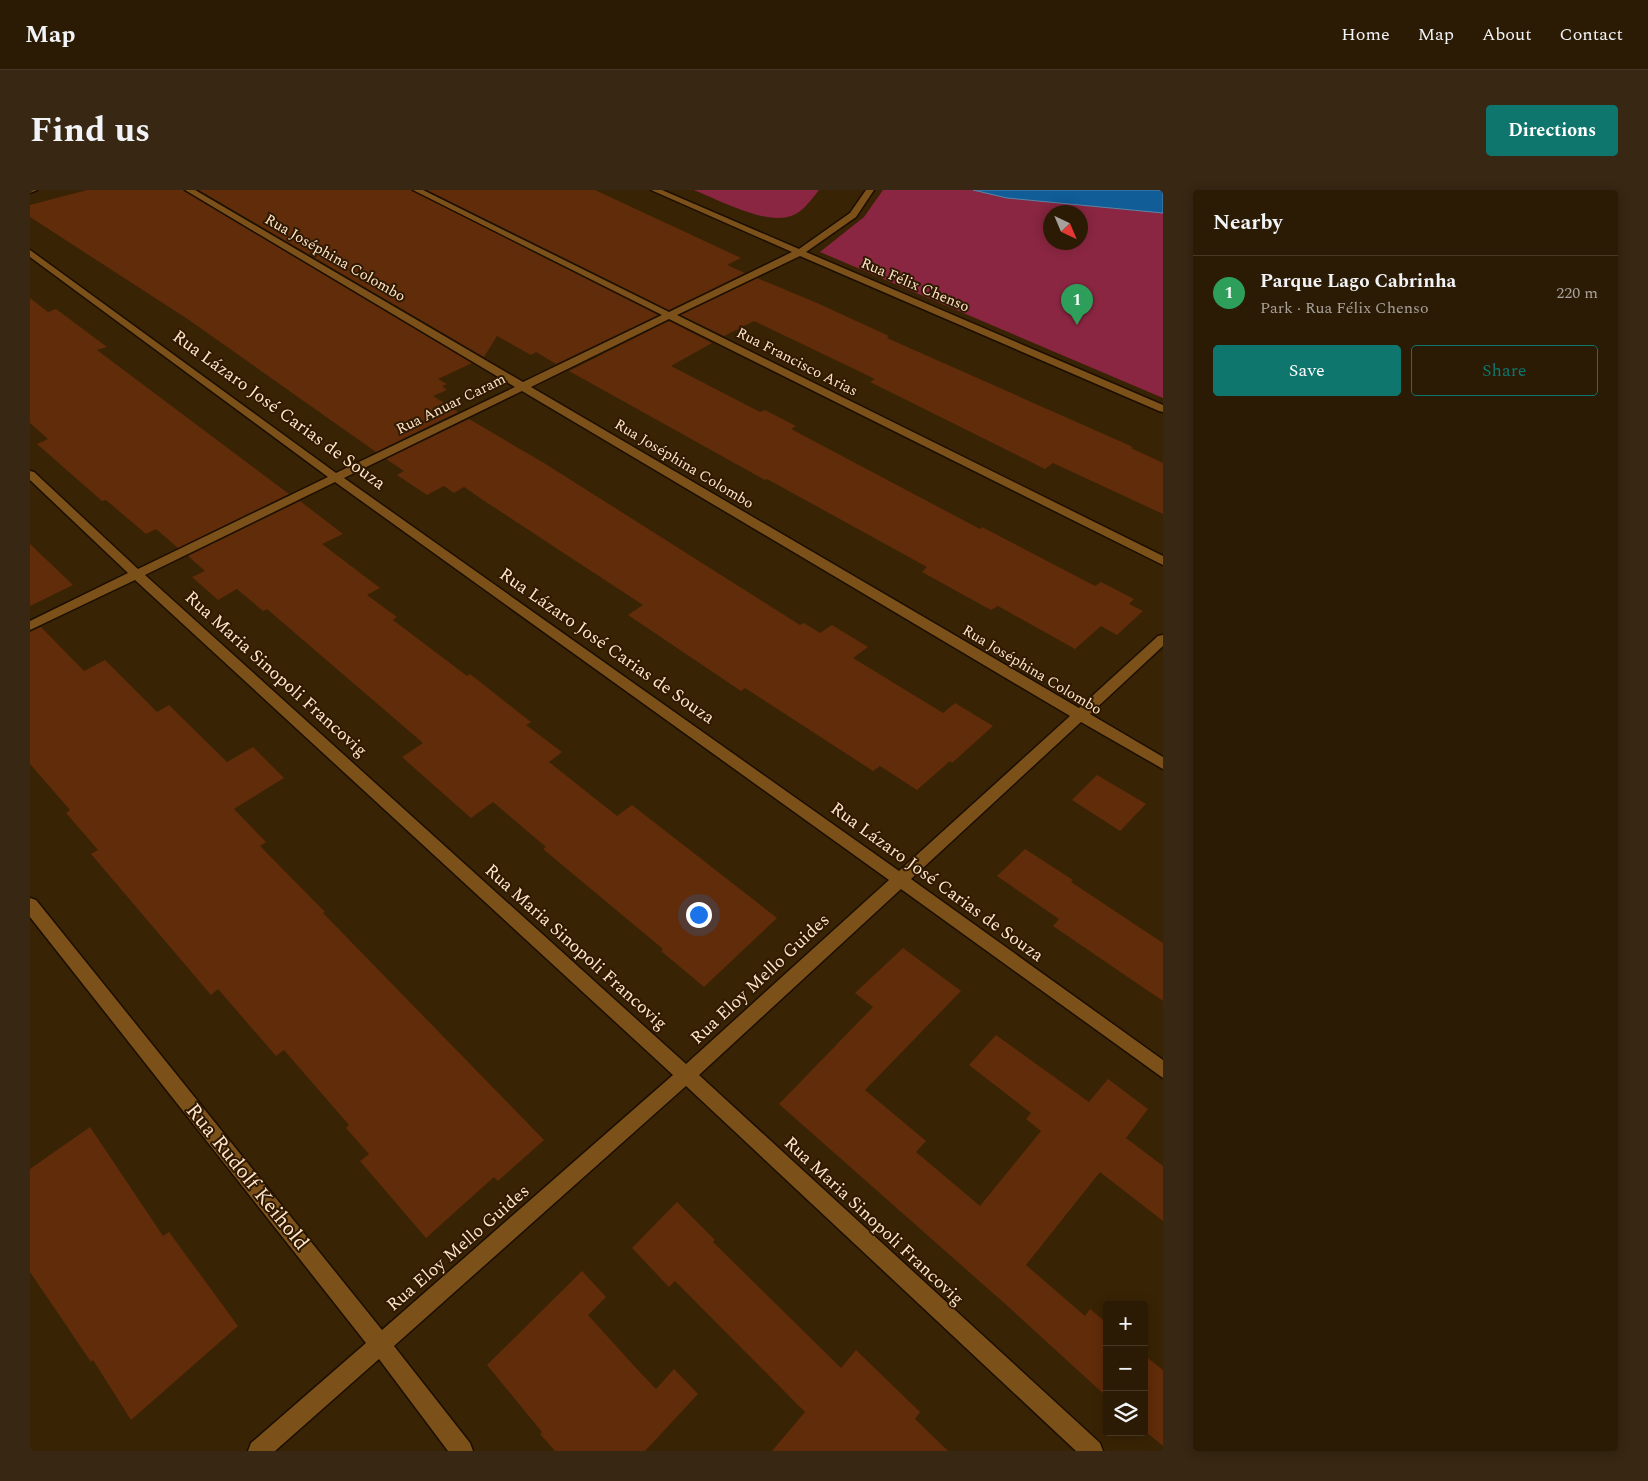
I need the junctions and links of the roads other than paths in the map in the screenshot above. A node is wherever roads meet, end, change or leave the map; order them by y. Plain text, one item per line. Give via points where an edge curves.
1 (188, 190) edge
2 (417, 190) edge
3 (655, 190) edge
4 (870, 190) edge
5 (800, 252) junction
6 (30, 253) edge
7 (670, 315) junction
8 (524, 386) junction
9 (1163, 409) edge
10 (30, 474) edge
11 (336, 477) junction
12 (1163, 561) edge
13 (136, 574) junction
14 (30, 626) edge
15 (1163, 640) edge
16 (1079, 716) junction
17 (1163, 764) edge
18 (899, 879) junction
19 (30, 906) edge
20 (1163, 1070) edge
21 (686, 1074) junction
22 (380, 1344) junction
23 (259, 1451) edge
24 (462, 1451) edge
25 (1092, 1451) edge

1 - 8 street, Rua Joséphina Colombo
2 - 7 street, Rua Francisco Arias
3 - 5 street, Rua Félix Chenso
4 - 5 street, Rua Anuar Caram via 853,215
5 - 7 street, Rua Anuar Caram
5 - 9 street, Rua Félix Chenso
6 - 11 street, Rua Lázaro José Carias de Souza
7 - 8 street, Rua Anuar Caram
7 - 12 street, Rua Francisco Arias
8 - 11 street, Rua Anuar Caram
8 - 16 street, Rua Joséphina Colombo
10 - 13 street, Rua Maria Sinopoli Francovig
11 - 13 street, Rua Anuar Caram
11 - 18 street, Rua Lázaro José Carias de Souza
13 - 14 street, Rua Anuar Caram
13 - 21 street, Rua Maria Sinopoli Francovig
15 - 16 street, Rua Eloy Mello Guides
16 - 17 street, Rua Joséphina Colombo
16 - 18 street, Rua Eloy Mello Guides
18 - 20 street, Rua Lázaro José Carias de Souza
18 - 21 street, Rua Eloy Mello Guides
19 - 22 street, Rua Rudolf Keihold
21 - 22 street, Rua Eloy Mello Guides
21 - 25 street, Rua Maria Sinopoli Francovig
22 - 23 street, Rua Eloy Mello Guides
22 - 24 street, Rua Rudolf Keihold

